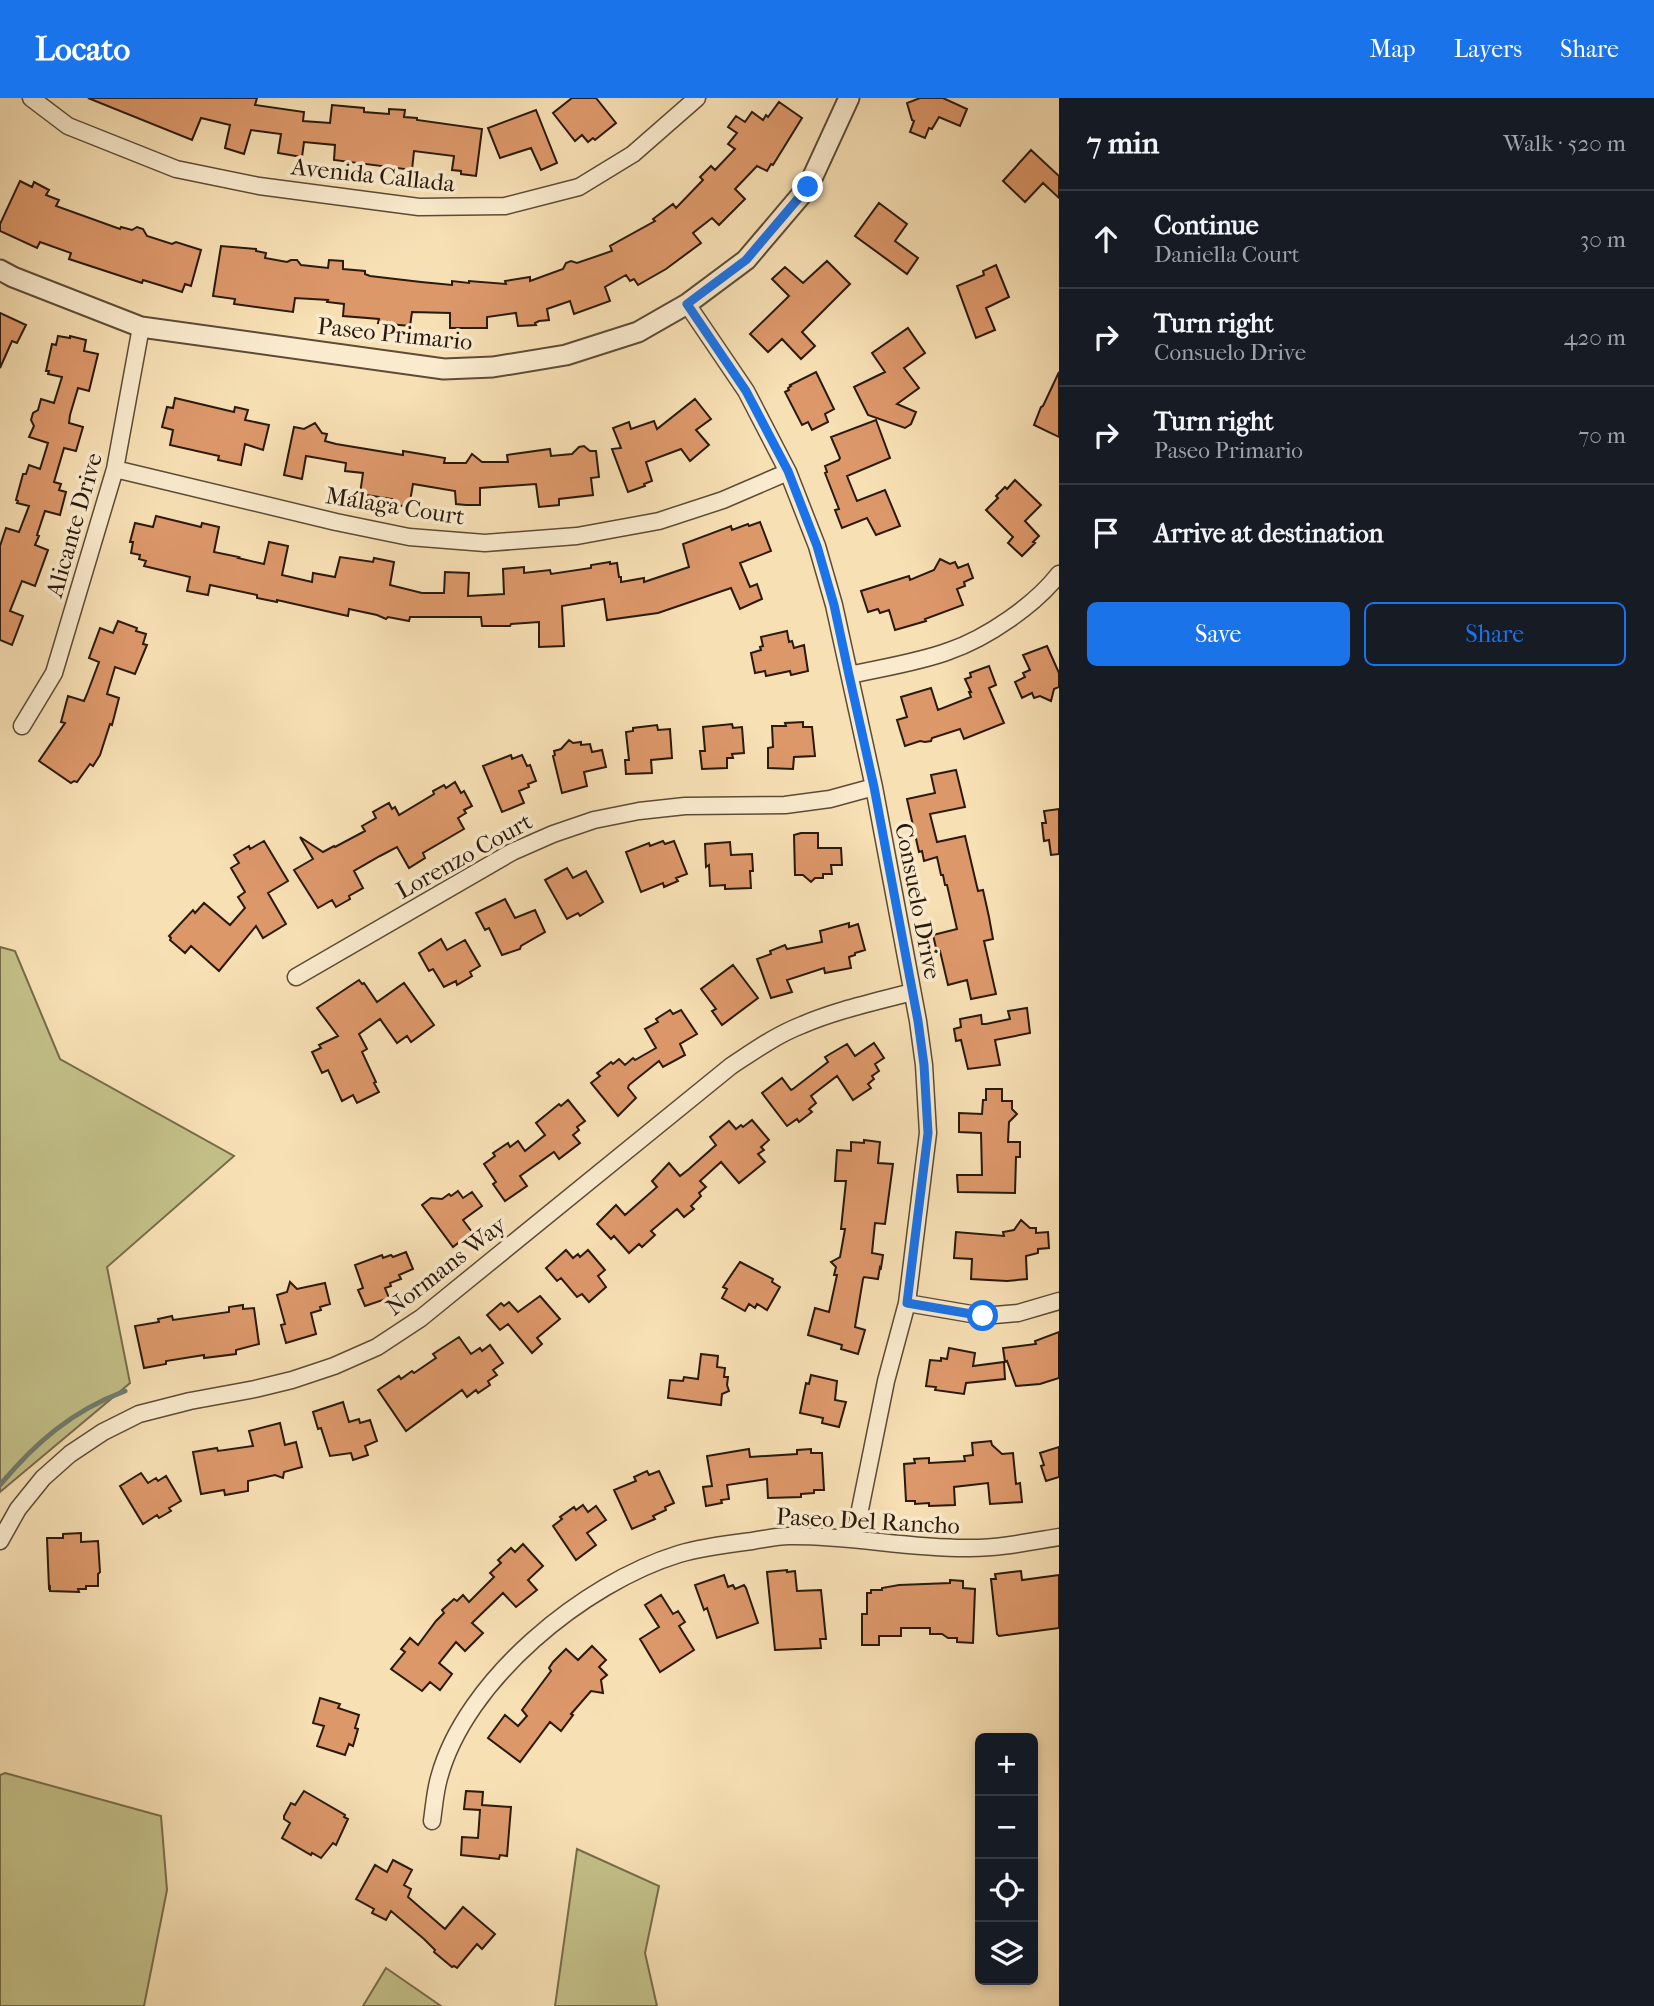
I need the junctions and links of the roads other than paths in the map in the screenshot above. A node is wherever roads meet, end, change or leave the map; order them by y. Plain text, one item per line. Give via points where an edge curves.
1 (31, 98) edge
2 (696, 98) edge
3 (848, 98) edge
4 (0, 270) edge
5 (687, 304) junction
6 (141, 327) junction
7 (115, 469) junction
8 (788, 471) junction
9 (1059, 574) edge
10 (849, 675) junction
11 (22, 726) dead end
12 (874, 787) junction
13 (296, 977) dead end
14 (912, 992) junction
15 (1059, 1301) edge
16 (907, 1303) junction
17 (1059, 1536) edge
18 (854, 1539) junction
19 (0, 1541) edge
20 (432, 1821) dead end

1 - 2 street, Avenida Callada via 68,126 176,169 259,186 419,207 505,206 579,187 633,153
3 - 5 street, Paseo Primario via 808,187 746,260
4 - 6 street, Paseo Primario
5 - 6 street, Paseo Primario via 638,332 566,355 481,368 444,369
5 - 8 street, Consuelo Drive via 746,391
6 - 7 street, Alicante Drive
7 - 8 street, Málaga Court via 409,537 485,543 577,536 659,521 723,500
7 - 11 street, Alicante Drive via 54,673
8 - 10 street, Consuelo Drive via 817,546
9 - 10 street via 1004,624 950,651
10 - 12 street, Consuelo Drive
12 - 13 street, Lorenzo Court via 785,805 685,806 583,824 512,852
12 - 14 street, Consuelo Drive
14 - 16 street, Consuelo Drive via 924,1065 928,1133
14 - 19 street, Normans Way via 812,1021 731,1066 421,1318 377,1347 292,1380 139,1414 103,1432 43,1478
15 - 16 street via 1018,1313 983,1316
16 - 18 street, Consuelo Drive
17 - 18 street, Paseo Del Rancho via 1018,1545 969,1548
18 - 20 street, Paseo Del Rancho via 787,1536 680,1554 594,1594 514,1658 480,1697 455,1739 439,1779

